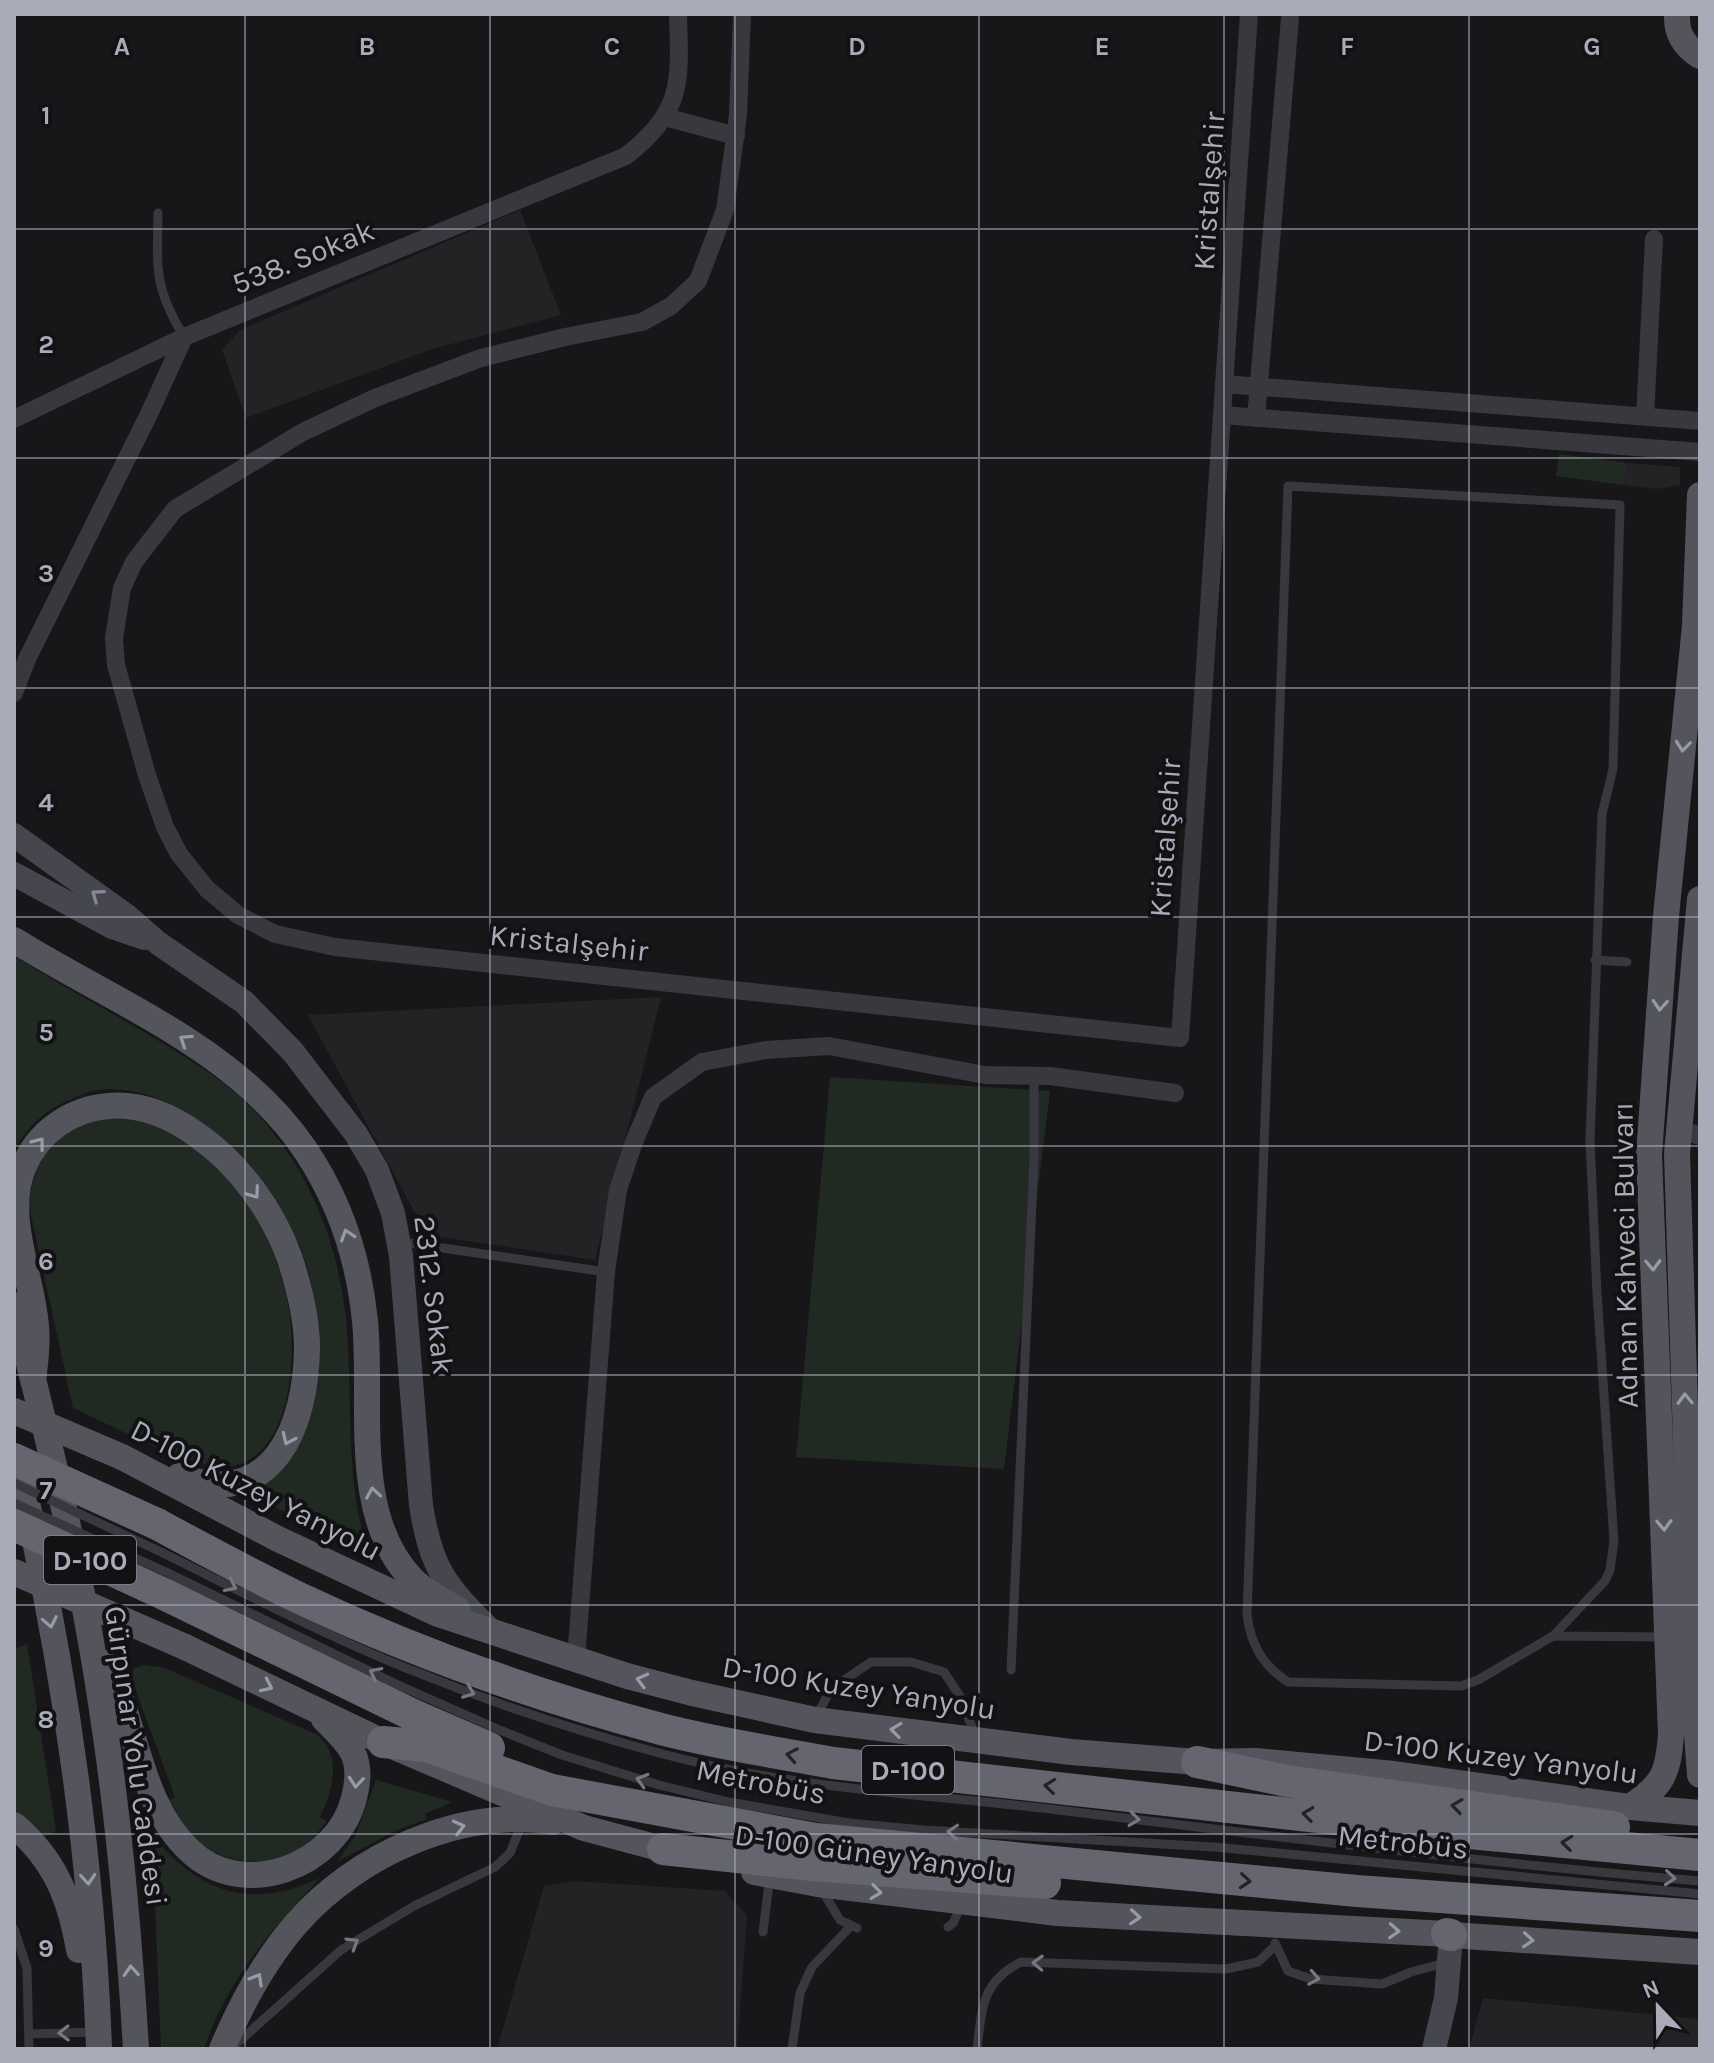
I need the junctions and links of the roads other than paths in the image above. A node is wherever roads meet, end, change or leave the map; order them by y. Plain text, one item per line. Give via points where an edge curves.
1 (678, 14) edge
2 (742, 14) edge
3 (1249, 14) edge
4 (1677, 14) edge
5 (1290, 18) dead end
6 (1700, 56) edge
7 (665, 117) junction
8 (736, 136) junction
9 (158, 213) dead end
10 (1654, 239) dead end
11 (184, 337) junction
12 (1224, 384) junction
13 (1259, 387) junction
14 (1391, 397) junction
15 (1509, 406) junction
16 (1222, 415) junction
17 (1640, 417) junction
18 (1256, 418) junction
19 (14, 419) edge
20 (1700, 421) edge
21 (1388, 428) junction
22 (1508, 437) junction
23 (1633, 447) junction
24 (1700, 452) edge
25 (1700, 495) edge
26 (1698, 585) edge
27 (20, 664) edge
28 (14, 693) edge
29 (14, 835) edge
30 (14, 874) edge
31 (1700, 899) edge
32 (14, 940) edge
33 (158, 943) junction
34 (1595, 960) junction
35 (1627, 962) dead end
36 (1034, 1075) junction
37 (1175, 1093) dead end
38 (1651, 1124) junction
39 (1689, 1132) edge
40 (399, 1241) junction
41 (606, 1272) junction
42 (14, 1305) edge
43 (33, 1381) junction
44 (14, 1411) edge
45 (14, 1447) edge
46 (122, 1457) junction
47 (14, 1459) edge
48 (17, 1492) edge
49 (14, 1525) edge
50 (159, 1538) junction
51 (14, 1572) edge
52 (166, 1584) junction
53 (14, 1588) edge
54 (490, 1630) junction
55 (89, 1636) junction
56 (1553, 1636) junction
57 (1669, 1637) junction
58 (576, 1659) junction
59 (1011, 1670) dead end
60 (298, 1701) junction
61 (815, 1720) junction
62 (977, 1741) junction
63 (383, 1742) junction
64 (1197, 1762) junction
65 (1700, 1775) edge
66 (1630, 1807) junction
67 (666, 1811) junction
68 (1700, 1813) edge
69 (523, 1819) junction
70 (14, 1825) edge
71 (584, 1828) junction
72 (1700, 1842) edge
73 (663, 1849) junction
74 (1700, 1855) edge
75 (1167, 1874) junction
76 (770, 1875) junction
77 (1700, 1881) edge
78 (818, 1884) junction
79 (1700, 1894) edge
80 (962, 1903) junction
81 (1700, 1916) edge
82 (948, 1927) dead end
83 (14, 1929) edge
84 (763, 1932) dead end
85 (1272, 1935) junction
86 (1448, 1944) junction
87 (1700, 1952) edge
88 (29, 2034) junction
89 (99, 2041) edge
90 (29, 2049) edge
91 (136, 2049) edge
92 (222, 2049) edge
93 (231, 2049) edge
94 (792, 2049) edge
95 (977, 2049) edge
96 (1423, 2049) edge
97 (1434, 2049) edge

1 - 7 street, 538. Sokak via 680,78
2 - 8 street, Kristalşehir
3 - 12 street, Kristalşehir
4 - 6 main road via 1680,36
5 - 13 street
7 - 8 street
7 - 11 street, 538. Sokak via 626,156
8 - 16 street, Kristalşehir via 725,210 712,246 698,281 671,306 642,322 481,358 303,432 175,509 134,562 122,588 114,638 129,714 165,827 179,854 207,889 238,915 275,934 335,947 1180,1038
9 - 11 lane via 159,285
10 - 17 street
11 - 19 street, 538. Sokak
11 - 27 street
12 - 13 street
12 - 16 street, Kristalşehir
13 - 14 street
13 - 18 street
14 - 15 street
14 - 21 street
15 - 17 street
15 - 22 street
16 - 18 street
17 - 20 street
17 - 23 street
18 - 21 street
21 - 22 street
22 - 23 street
23 - 24 street
25 - 26 main road, Adnan Kahveci Bulvarı
26 -> 38 main road, Adnan Kahveci Bulvarı
27 - 28 street
33 -> 29 street, 2312. Sokak
30 - 33 street, 2312. Sokak via 112,927
31 - 39 main road, Adnan Kahveci Bulvarı
54 -> 32 main road via 413,1580 381,1529 371,1479 365,1321 357,1269 330,1190 306,1150 276,1111 230,1069
33 - 40 street, 2312. Sokak via 244,1002 293,1052 377,1170
34 - 35 lane
34 - 56 lane via 1590,1141 1614,1541 1605,1581
34 - 56 lane via 1602,814 1613,769 1620,505 1288,486 1249,1630 1261,1657 1288,1682 1424,1686 1461,1686 1478,1680
36 - 37 street
36 - 41 street via 985,1075 829,1046 702,1062 653,1097 618,1190
36 - 59 lane
38 - 39 main road
38 -> 57 main road, Adnan Kahveci Bulvarı via 1649,1185
65 -> 39 main road, Adnan Kahveci Bulvarı via 1693,1663
40 - 41 lane
40 - 54 street, 2312. Sokak via 426,1537 434,1564
41 - 58 street
42 - 43 main road, Gürpınar Yolu Caddesi
43 -> 46 main road via 37,1328 18,1206 23,1167 34,1148 52,1127 103,1106 131,1105 182,1124 236,1168 278,1232 298,1285 307,1345 305,1376 297,1418 283,1450 269,1468 245,1481 222,1486 197,1483
43 - 55 main road, Gürpınar Yolu Caddesi
44 - 46 main road, D-100 Kuzey Yanyolu, bridge
45 - 48 main road
46 - 54 main road, D-100 Kuzey Yanyolu via 361,1580
47 - 50 highway, D-100, bridge
48 - 50 lane, Metrobüs, bridge
48 - 52 lane, Metrobüs, bridge
48 - 53 main road via 20,1566
48 -> 89 main road, Gürpınar Yolu Caddesi via 57,1654 82,1814
49 - 52 highway, D-100, bridge
74 -> 50 highway, D-100 via 833,1763 739,1748 546,1695 382,1635
50 -> 77 lane, Metrobüs via 295,1619 404,1667 570,1727 732,1771 1377,1850
51 -> 60 main road, D-100 Güney Yanyolu, bridge
52 - 67 highway, D-100 via 463,1737
79 -> 52 lane, Metrobüs via 1215,1847 894,1827 729,1802 562,1755
54 - 58 main road, D-100 Kuzey Yanyolu
60 -> 55 main road via 319,1715 352,1752 357,1784 351,1810 316,1856 295,1867 237,1874 212,1866 172,1830 155,1800 110,1673
91 -> 55 main road, Gürpınar Yolu Caddesi via 122,1864
56 - 57 lane
57 - 66 main road, Adnan Kahveci Bulvarı via 1669,1762 1656,1788
61 -> 58 main road, D-100 Kuzey Yanyolu via 692,1693
60 - 63 main road, D-100 Güney Yanyolu
62 -> 61 main road, D-100 Kuzey Yanyolu
61 - 62 lane via 831,1689 871,1662 911,1662 944,1672
62 - 64 main road, D-100 Kuzey Yanyolu
63 - 67 highway via 426,1746 552,1790
63 - 71 main road, D-100 Güney Yanyolu
64 - 66 main road, D-100 Kuzey Yanyolu via 1256,1761 1394,1774
72 -> 64 highway via 1302,1784
66 - 68 main road, D-100 Kuzey Yanyolu
67 - 75 highway, D-100 via 816,1839
69 - 71 main road
92 -> 69 main road via 266,1964 336,1885 433,1835
93 -> 69 lane via 341,1950 414,1906 495,1867 510,1853
70 - 89 main road via 53,1867 67,1898
71 - 73 main road, D-100 Güney Yanyolu
73 - 75 highway via 1065,1885 1118,1884
73 - 76 main road, D-100 Güney Yanyolu
75 -> 81 highway, D-100
76 - 78 main road, D-100 Güney Yanyolu
76 - 84 lane
78 -> 80 main road, D-100 Güney Yanyolu
78 - 94 lane via 833,1912 853,1927 812,1967 800,1993
80 - 82 lane
80 -> 85 main road, D-100 Güney Yanyolu
83 - 88 lane via 27,1968
85 -> 86 main road, D-100 Güney Yanyolu
85 -> 86 lane via 1288,1971 1311,1979 1382,1984 1411,1972
85 -> 95 lane via 1258,1962 1226,1969 1021,1962 1003,1971 987,1993
86 -> 87 main road, D-100 Güney Yanyolu
86 - 96 street
86 - 97 street via 1446,1998
89 -> 88 lane
88 - 90 lane

